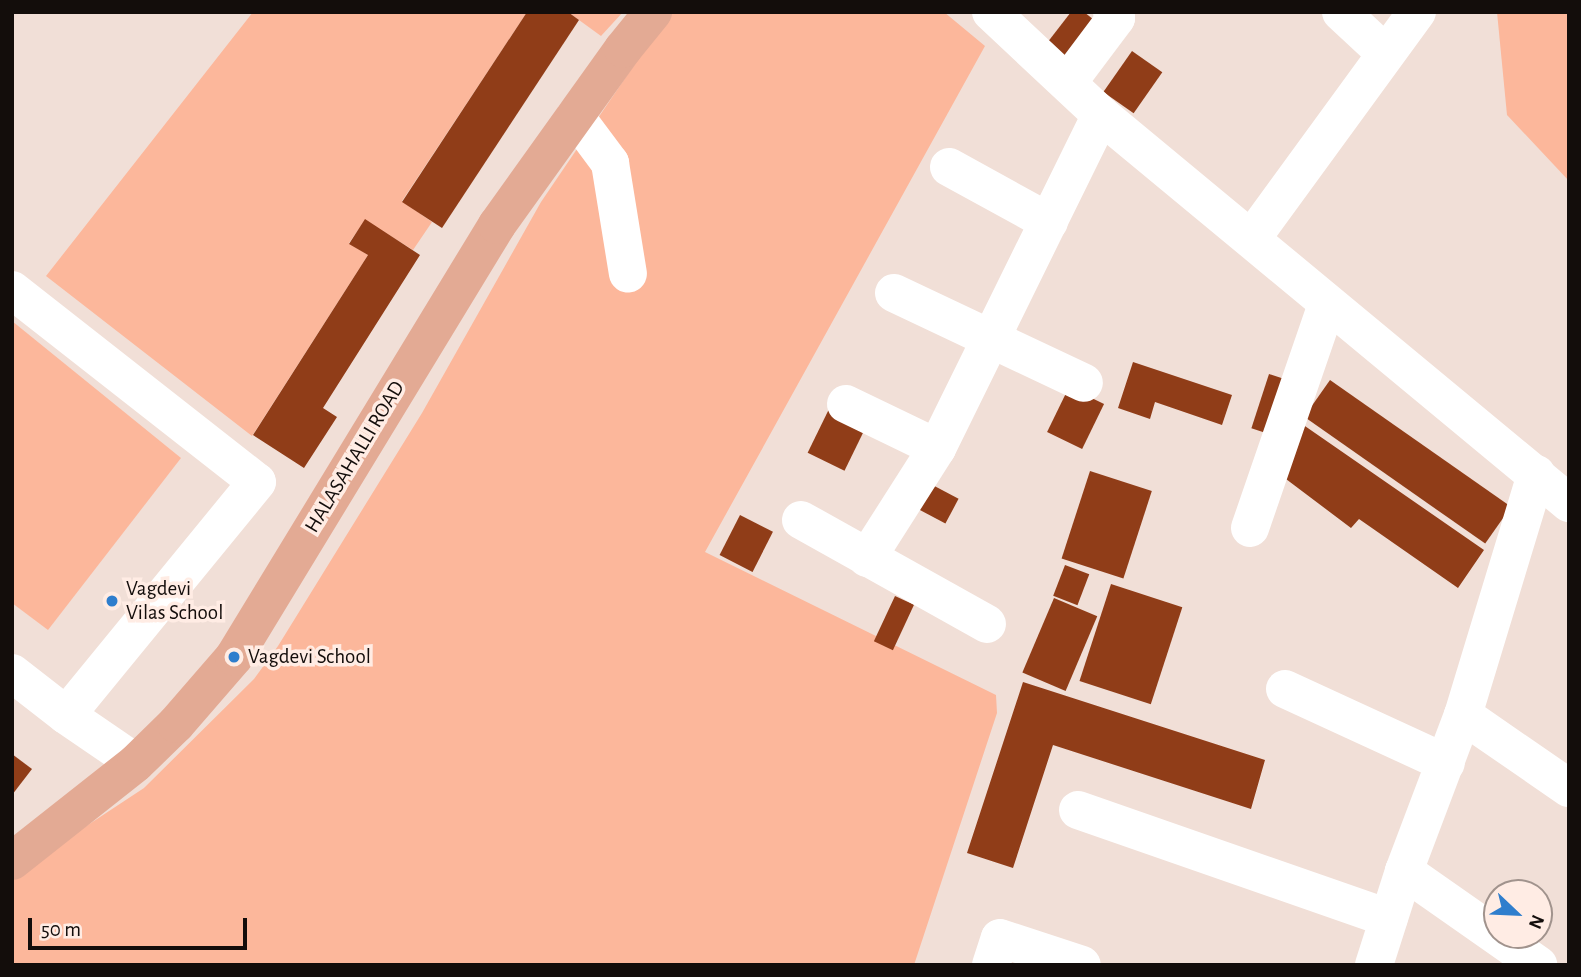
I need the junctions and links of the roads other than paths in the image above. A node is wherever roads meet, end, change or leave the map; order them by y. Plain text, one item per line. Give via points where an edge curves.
1 (653, 12) edge
2 (991, 12) edge
3 (1112, 12) edge
4 (1341, 12) edge
5 (1417, 12) edge
6 (1385, 53) junction
7 (1068, 82) junction
8 (1101, 115) junction
9 (575, 116) junction
10 (949, 167) dead end
11 (1049, 222) junction
12 (1252, 238) junction
13 (628, 274) dead end
14 (12, 290) edge
15 (894, 293) dead end
16 (1327, 304) junction
17 (992, 340) junction
18 (1084, 383) dead end
19 (846, 404) dead end
20 (937, 447) junction
21 (1536, 474) junction
22 (1569, 503) edge
23 (801, 520) dead end
24 (1250, 528) dead end
25 (867, 558) junction
26 (987, 624) dead end
27 (12, 673) edge
28 (1285, 689) dead end
29 (66, 715) junction
30 (1464, 715) junction
31 (136, 762) junction
32 (1446, 763) junction
33 (1564, 776) edge
34 (1078, 810) dead end
35 (12, 861) edge
36 (1404, 871) junction
37 (1389, 918) junction
38 (1080, 964) edge
39 (990, 965) edge
40 (1374, 965) edge
41 (1538, 965) edge

1 - 9 main road, HALASAHALLI ROAD
2 - 7 street
3 - 7 street via 1116,18
4 - 6 street
5 - 6 street
6 - 12 street
7 - 8 street
8 - 11 street
8 - 12 street
9 - 13 street via 610,163
9 - 31 main road, HALASAHALLI ROAD via 497,225 234,657
10 - 11 street
11 - 17 street
12 - 16 street
14 - 29 street via 257,482
15 - 17 street
16 - 21 street
16 - 24 street
17 - 18 street
17 - 20 street
19 - 20 street
20 - 25 street
21 - 22 street
21 - 30 street
23 - 25 street
25 - 26 street
27 - 29 street
28 - 32 street
29 - 31 street
30 - 32 street
30 - 33 street
31 - 35 main road, HALASAHALLI ROAD
32 - 36 street
34 - 37 street
36 - 37 street
36 - 41 street
37 - 40 street
38 - 39 street via 1000,939

